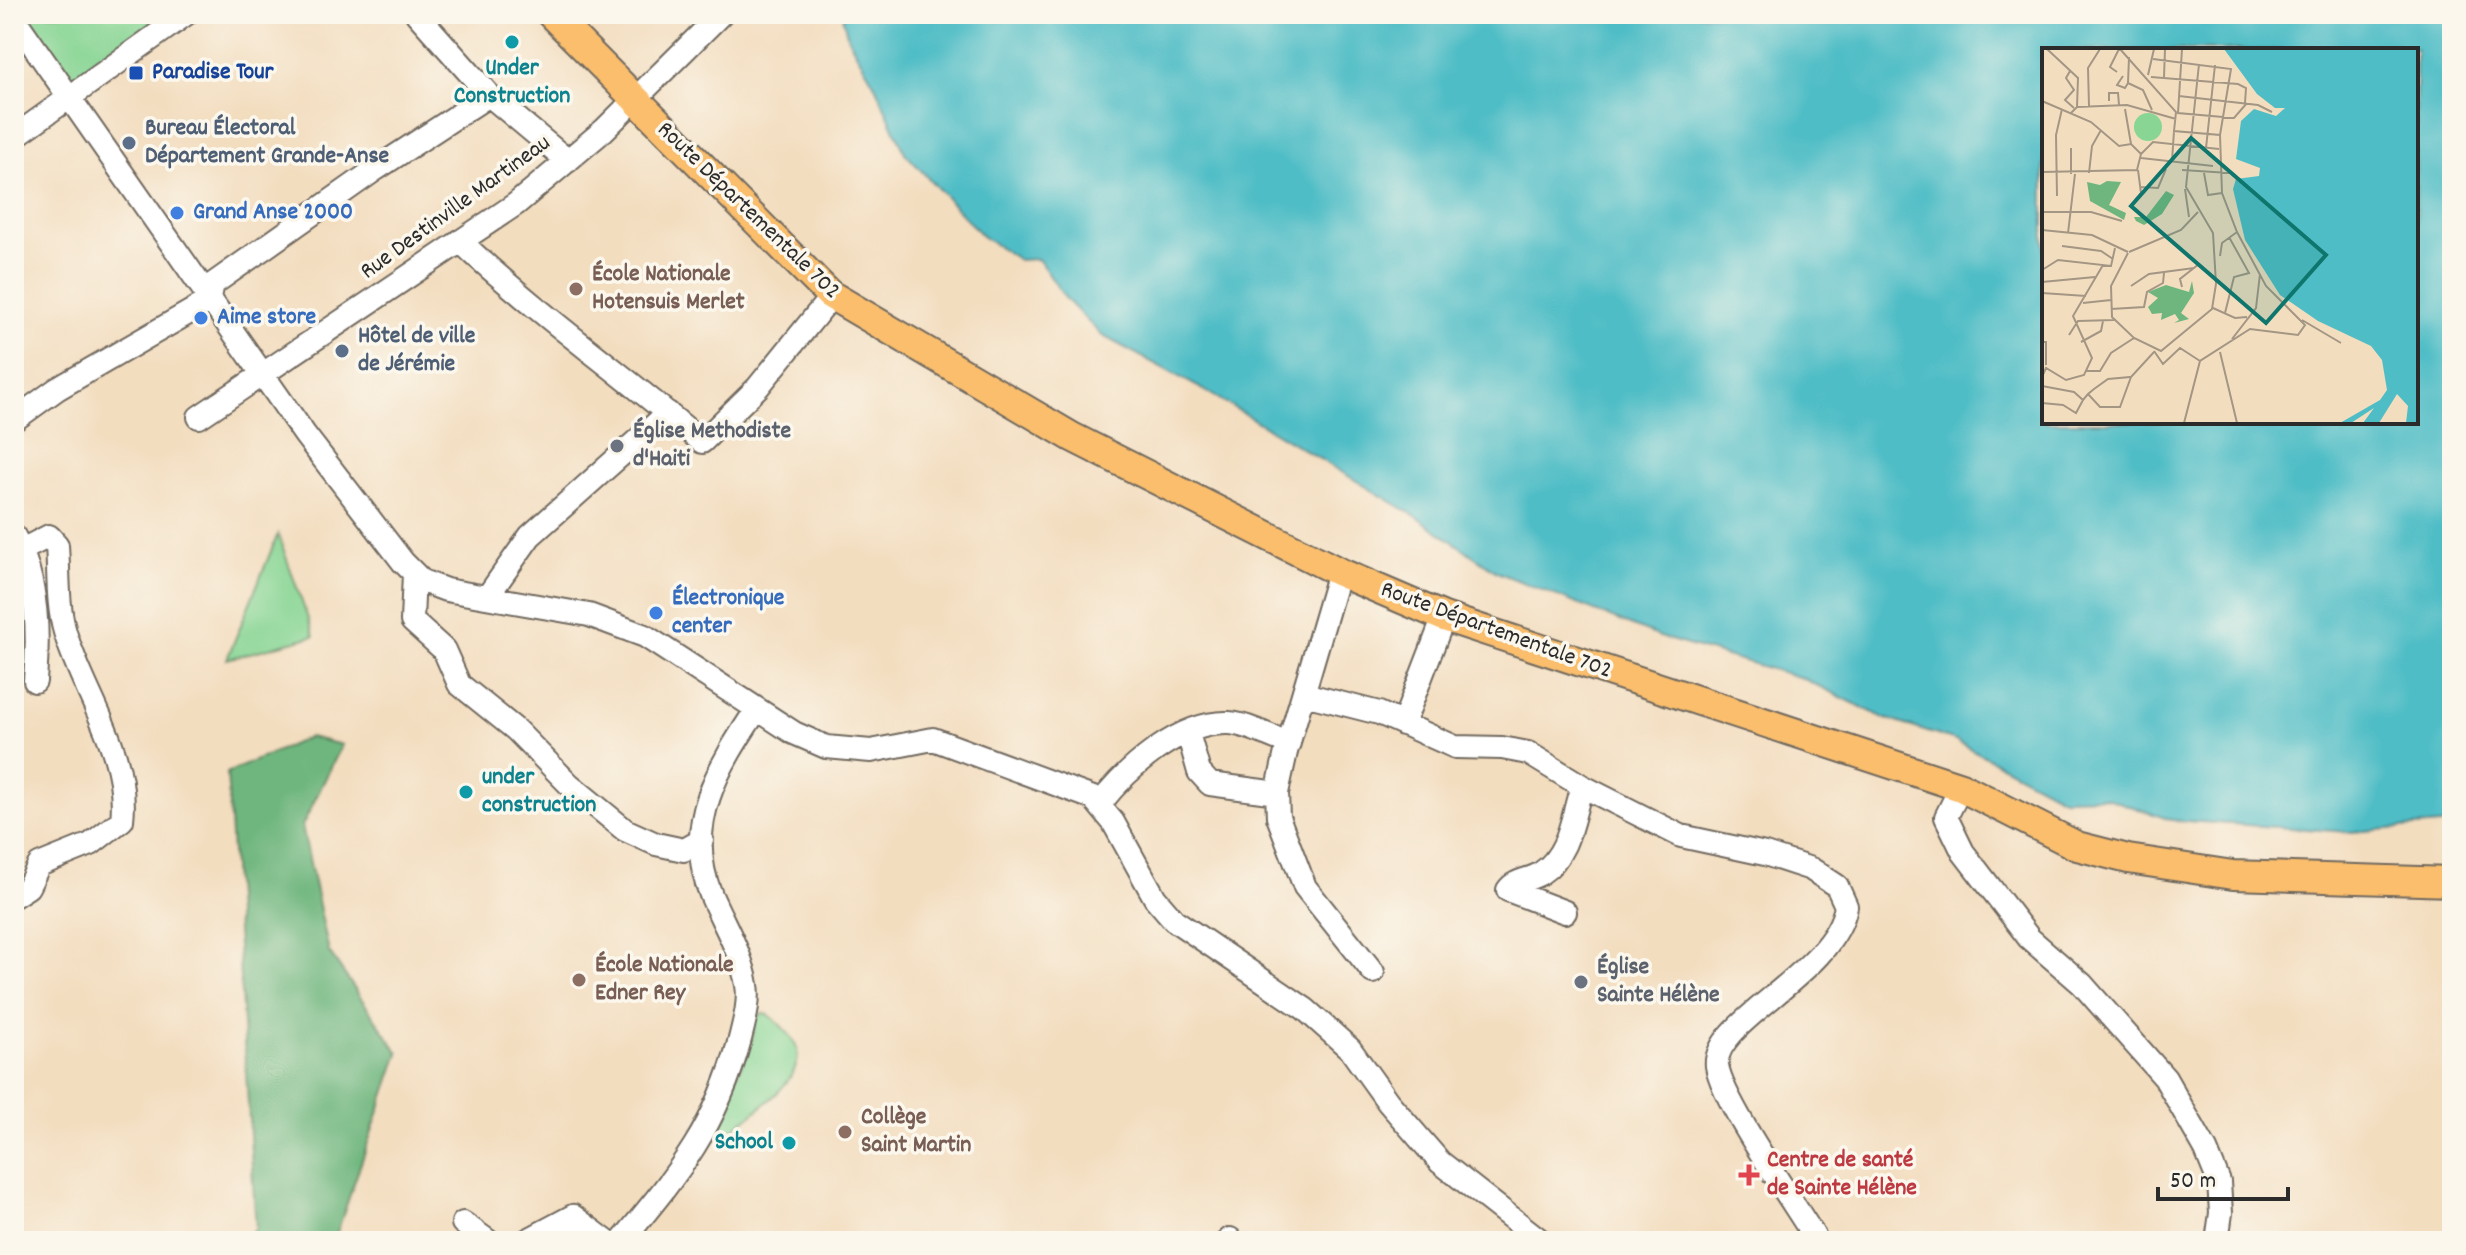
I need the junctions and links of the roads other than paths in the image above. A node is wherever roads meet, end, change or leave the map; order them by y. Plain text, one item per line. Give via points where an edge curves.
1 (186, 14) edge
2 (417, 14) edge
3 (551, 14) edge
4 (721, 14) edge
5 (17, 30) edge
6 (489, 95) junction
7 (70, 98) junction
8 (632, 99) junction
9 (14, 137) edge
10 (568, 161) junction
11 (460, 241) junction
12 (829, 294) junction
13 (209, 301) junction
14 (261, 375) junction
15 (17, 410) edge
16 (668, 413) junction
17 (199, 417) dead end
18 (18, 543) edge
19 (1339, 572) junction
20 (414, 573) junction
21 (487, 597) junction
22 (1444, 617) junction
23 (35, 681) dead end
24 (1304, 694) junction
25 (757, 709) junction
26 (1403, 724) junction
27 (1188, 733) junction
28 (1289, 743) junction
29 (1582, 786) junction
30 (1961, 787) junction
31 (1277, 793) junction
32 (1099, 805) junction
33 (702, 840) junction
34 (2452, 882) edge
35 (14, 896) edge
36 (1565, 912) dead end
37 (1373, 972) dead end
38 (463, 1223) dead end
39 (488, 1241) edge
40 (526, 1241) edge
41 (606, 1241) edge
42 (622, 1241) edge
43 (1541, 1241) edge
44 (1817, 1241) edge
45 (2217, 1241) edge

1 - 7 street
2 - 6 street
3 - 8 main road, Route Départementale 702
4 - 8 street, Rue Destinville Martineau
5 - 7 street
6 - 10 street
6 - 13 street via 213,284
7 - 9 street
7 - 13 street
8 - 10 street, Rue Destinville Martineau
8 - 12 main road, Route Départementale 702
10 - 11 street, Rue Destinville Martineau
11 - 14 street, Rue Destinville Martineau
11 - 16 street
12 - 16 street via 758,387 702,442
12 - 19 main road, Route Départementale 702 via 1072,437
13 - 14 street
13 - 15 street
14 - 17 street, Rue Destinville Martineau
14 - 20 street
16 - 21 street via 530,536
18 - 23 street via 28,560
18 - 35 street via 49,536 57,545 64,627 107,730 125,798 122,820 91,844 39,865 28,887
19 - 22 main road, Route Départementale 702
19 - 24 street
20 - 21 street via 446,590
20 - 33 street via 412,621 444,650 459,684 625,830 684,850
21 - 25 street via 589,615 645,636
22 - 26 street
22 - 30 main road, Route Départementale 702
24 - 26 street
24 - 28 street
25 - 32 street via 826,747 871,751 933,739 1065,785
25 - 33 street via 719,766 705,807
26 - 29 street via 1455,747 1528,753
27 - 28 street via 1230,723
27 - 31 street via 1199,772 1210,784
27 - 32 street via 1128,774
28 - 31 street
29 - 36 street via 1560,853 1542,872 1508,888
29 - 44 street via 1681,836 1811,869 1844,895 1843,923 1824,952 1732,1031 1717,1057 1719,1076 1732,1101
30 - 34 main road, Route Départementale 702 via 2077,846 2128,859 2233,875
30 - 45 street via 1946,817 1963,852 2029,938 2082,984 2153,1061 2192,1124 2219,1182
31 - 37 street via 1278,817 1305,887
32 - 43 street via 1174,920 1305,1009 1350,1049 1440,1162
33 - 42 street via 709,890 747,986 745,1019 714,1117 682,1168
38 - 39 street
40 - 41 street via 573,1216

